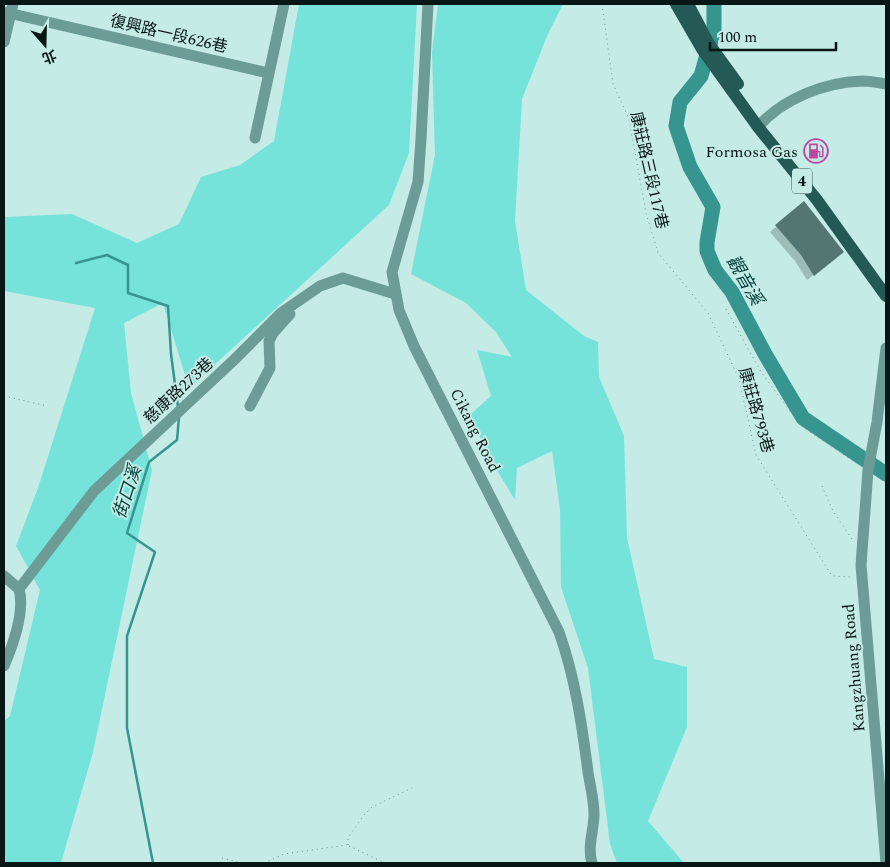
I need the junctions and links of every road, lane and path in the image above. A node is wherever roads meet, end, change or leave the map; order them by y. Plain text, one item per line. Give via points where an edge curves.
1 (284, 4) edge
2 (428, 4) edge
3 (602, 4) edge
4 (676, 4) edge
5 (688, 4) edge
6 (9, 10) edge
7 (700, 37) junction
8 (4, 42) edge
9 (268, 73) junction
10 (886, 84) edge
11 (761, 123) junction
12 (255, 138) dead end
13 (658, 253) joint
14 (886, 284) edge
15 (395, 294) junction
16 (886, 296) edge
17 (299, 300) junction
18 (726, 309) dead end
19 (886, 348) edge
20 (885, 369) edge
21 (883, 394) edge
22 (4, 396) edge
23 (47, 406) dead end
24 (250, 406) dead end
25 (868, 470) junction
26 (822, 486) dead end
27 (861, 552) junction
28 (4, 576) edge
29 (862, 578) junction
30 (19, 589) junction
31 (4, 666) edge
32 (416, 786) dead end
33 (348, 845) junction
34 (222, 858) dead end
35 (242, 863) edge
36 (264, 863) edge
37 (384, 863) edge
38 (592, 863) edge
39 (886, 863) edge

1 - 9 street
2 - 15 street, Cikang Road via 418,182 392,272
3 - 13 path, 康莊路三段117巷 via 613,84 629,119 646,213
4 - 7 main road, 4
5 - 7 main road, 4
6 - 8 street
6 - 9 street, 復興路一段626巷
7 - 11 main road, 4
9 - 12 street
10 - 11 street via 864,81 823,87 786,102
11 - 14 main road, 4 via 822,194
11 - 16 main road, 4
13 - 29 path, 康莊路793巷 via 708,313 739,379 756,455 832,576
15 - 17 street, 慈康路273巷 via 343,278 320,286
15 - 38 street, Cikang Road via 414,346 498,508 568,658 594,814 590,844
17 - 24 street via 269,341 270,368
17 - 30 street, 慈康路273巷 via 281,313 94,491
18 - 25 path via 761,372 801,426
19 - 20 street, Kangzhuang Road
20 - 21 street, Kangzhuang Road
21 - 25 street, Kangzhuang Road
22 - 23 path
25 - 27 street, Kangzhuang Road
26 - 27 path
27 - 29 street, Kangzhuang Road
28 - 30 street
29 - 39 street, Kangzhuang Road
30 - 31 street via 20,608
32 - 33 path via 372,807 348,838
33 - 36 path via 284,854
33 - 37 path
34 - 35 path

